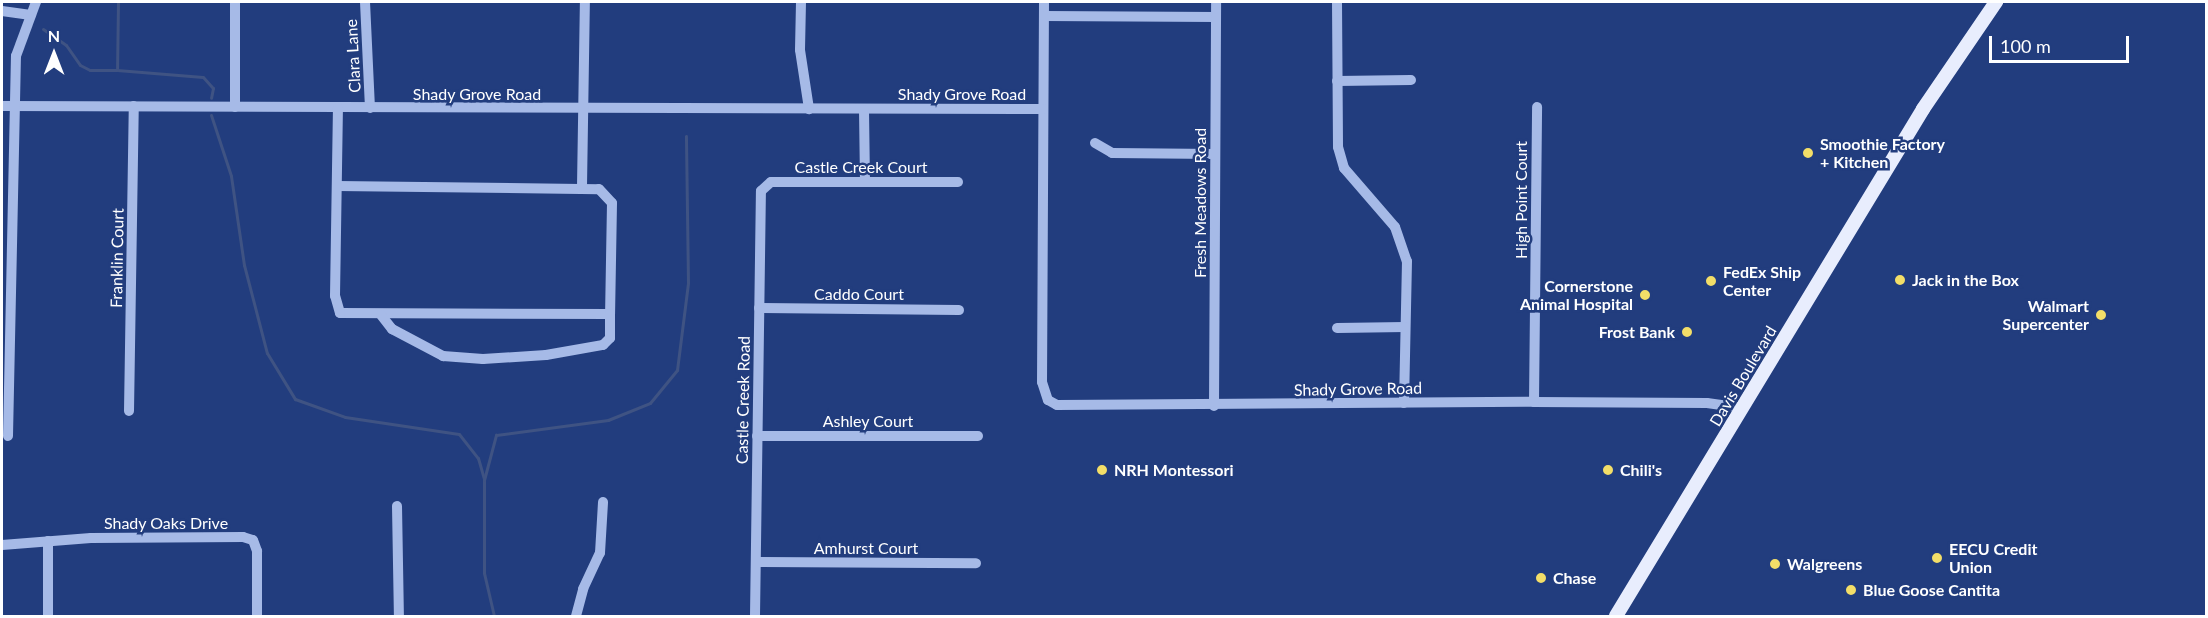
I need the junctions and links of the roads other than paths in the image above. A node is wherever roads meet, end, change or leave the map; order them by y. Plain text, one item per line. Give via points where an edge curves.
1 (36, 2) edge
2 (236, 2) edge
3 (365, 2) edge
4 (585, 2) edge
5 (801, 2) edge
6 (1044, 2) edge
7 (1216, 2) edge
8 (1337, 2) edge
9 (1996, 2) edge
10 (2, 11) edge
11 (32, 15) junction
12 (1044, 16) junction
13 (1216, 17) junction
14 (1411, 80) dead end
15 (1337, 81) junction
16 (2, 106) edge
17 (16, 106) junction
18 (134, 106) junction
19 (236, 107) junction
20 (1537, 107) dead end
21 (338, 108) junction
22 (370, 108) junction
23 (583, 109) junction
24 (809, 109) junction
25 (1043, 109) junction
26 (864, 110) junction
27 (1095, 142) dead end
28 (1215, 154) junction
29 (865, 182) junction
30 (958, 182) dead end
31 (764, 185) joint
32 (337, 186) junction
33 (582, 186) junction
34 (759, 308) junction
35 (959, 310) dead end
36 (609, 314) junction
37 (381, 315) junction
38 (1405, 327) junction
39 (1337, 328) dead end
40 (1534, 402) junction
41 (1404, 403) junction
42 (1215, 406) junction
43 (1743, 408) junction
44 (129, 411) dead end
45 (8, 436) dead end
46 (757, 436) junction
47 (978, 436) dead end
48 (603, 502) dead end
49 (397, 506) dead end
50 (48, 541) junction
51 (2, 545) edge
52 (756, 562) junction
53 (976, 563) dead end
54 (1627, 598) junction
55 (48, 616) edge
56 (257, 616) edge
57 (399, 616) edge
58 (576, 616) edge
59 (755, 616) edge
60 (1616, 616) edge
61 (1626, 616) edge

1 - 11 street
2 - 19 street
3 - 22 street, Clara Lane
4 - 23 street
5 - 24 street via 800,50
6 - 12 street
7 - 13 street, Fresh Meadows Road
8 - 15 street
9 - 43 main road, Davis Boulevard via 1923,109
10 - 11 street
11 - 17 street via 16,56
12 - 13 street
12 - 25 street
13 - 28 street, Fresh Meadows Road
14 - 15 street
15 - 38 street via 1336,127 1344,168 1391,221 1407,261
16 - 17 street, Shady Grove Road
17 - 18 street, Shady Grove Road
17 - 45 street
18 - 19 street, Shady Grove Road
18 - 44 street, Franklin Court
19 - 21 street, Shady Grove Road
20 - 40 street, High Point Court
21 - 22 street, Shady Grove Road
21 - 32 street
22 - 23 street, Shady Grove Road
23 - 24 street, Shady Grove Road
23 - 33 street
24 - 26 street, Shady Grove Road
25 - 26 street, Shady Grove Road
25 - 42 street, Shady Grove Road via 1044,393 1057,405 1069,407
26 - 29 street
27 - 28 street via 1112,153
28 - 42 street, Fresh Meadows Road
29 - 30 street, Castle Creek Court
29 - 31 street, Castle Creek Court
31 - 34 street, Castle Creek Road via 759,197
32 - 33 street
32 - 37 street via 335,304 340,313
33 - 36 street via 599,189 612,203
34 - 35 street, Caddo Court
34 - 46 street, Castle Creek Road
36 - 37 street
36 - 37 street via 610,338 603,345 546,355 483,359 443,356 426,349 392,329
38 - 39 street
38 - 41 street
40 - 41 street, Shady Grove Road
40 - 43 street, Shady Grove Road via 1707,403
41 - 42 street, Shady Grove Road
43 - 54 main road, Davis Boulevard
46 - 47 street, Ashley Court
46 - 52 street, Castle Creek Road
48 - 58 street via 600,552
49 - 57 street
50 - 51 street, Shady Oaks Drive
50 - 55 street
50 - 56 street, Shady Oaks Drive via 243,537 253,540 258,560
52 - 53 street, Amhurst Court
52 - 59 street, Castle Creek Road
54 - 60 main road, Davis Boulevard
54 - 61 main road

